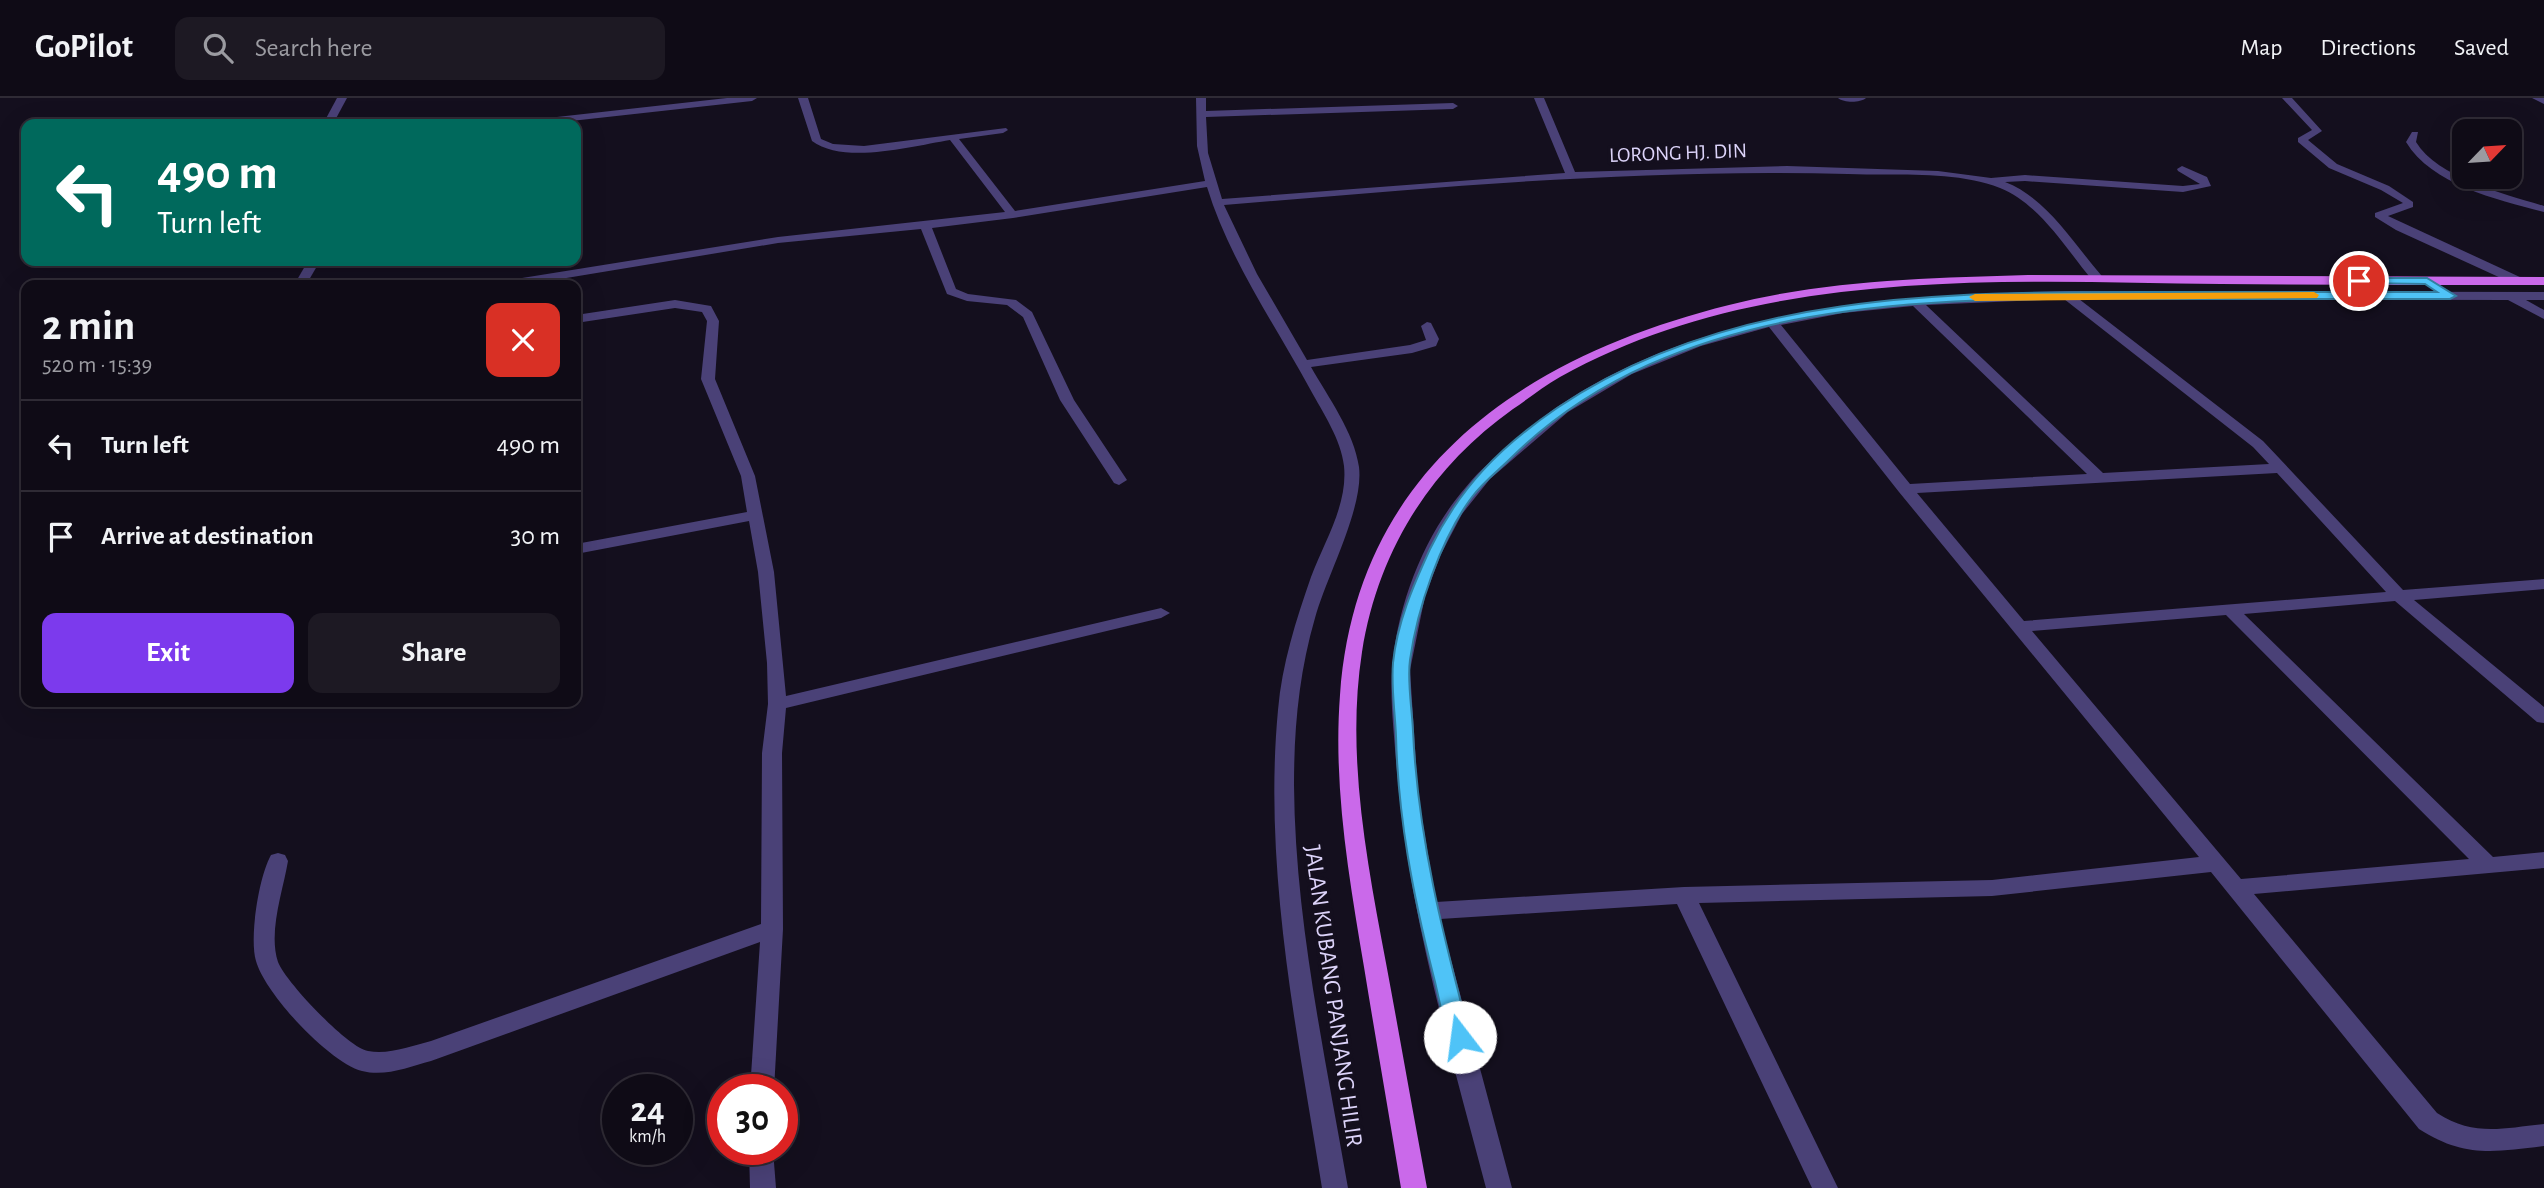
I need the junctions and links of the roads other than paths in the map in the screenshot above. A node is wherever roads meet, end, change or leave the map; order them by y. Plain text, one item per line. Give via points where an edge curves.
1 (342, 98) edge
2 (752, 98) edge
3 (803, 98) edge
4 (1539, 98) edge
5 (1843, 98) edge
6 (1861, 98) edge
7 (2287, 98) edge
8 (2537, 98) edge
9 (2544, 101) edge
10 (1201, 106) edge
11 (1453, 106) dead end
12 (331, 119) edge
13 (565, 119) edge
14 (1003, 130) dead end
15 (2415, 134) dead end
16 (952, 137) junction
17 (2182, 169) dead end
18 (1572, 177) junction
19 (1985, 180) junction
20 (1212, 183) junction
21 (1220, 202) junction
22 (2544, 209) edge
23 (1013, 215) junction
24 (926, 226) junction
25 (2097, 278) junction
26 (551, 280) edge
27 (2427, 281) junction
28 (2544, 281) edge
29 (2514, 288) junction
30 (2067, 295) junction
31 (2450, 296) junction
32 (2544, 296) edge
33 (1915, 301) junction
34 (2544, 315) edge
35 (581, 319) edge
36 (1772, 322) junction
37 (1427, 326) dead end
38 (1303, 364) junction
39 (2283, 468) junction
40 (2099, 478) junction
41 (1119, 480) dead end
42 (1904, 489) junction
43 (754, 515) junction
44 (581, 548) edge
45 (2544, 584) edge
46 (2399, 596) junction
47 (2231, 611) junction
48 (1161, 613) dead end
49 (2019, 626) junction
50 (777, 704) junction
51 (2544, 717) edge
52 (2544, 860) edge
53 (278, 861) dead end
54 (2218, 863) junction
55 (2487, 864) junction
56 (2238, 887) junction
57 (1685, 895) junction
58 (1427, 911) junction
59 (772, 929) junction
60 (763, 1074) edge
61 (2544, 1135) edge
62 (762, 1165) edge
63 (763, 1188) edge
64 (1335, 1188) edge
65 (1414, 1188) edge
66 (1499, 1188) edge
67 (1825, 1188) edge

1 - 12 street
2 - 13 street
3 - 16 street via 817,141 827,147 867,148
4 - 18 street
5 - 6 street
7 - 29 street via 2315,125 2317,131 2301,140 2325,161 2408,202 2379,215
8 - 9 street
10 - 11 street
10 - 20 street, JALAN KUBANG PANJANG HILIR via 1205,159
14 - 16 street
15 - 22 street via 2413,149 2445,171
16 - 23 street
17 - 19 street via 2203,179 2206,186 2183,189 2025,178
18 - 19 street, LORONG HJ. DIN via 1807,170
18 - 21 street, LORONG HJ. DIN
19 - 25 street, LORONG HJ. DIN via 2025,195
20 - 21 street, JALAN KUBANG PANJANG HILIR
20 - 23 street
21 - 38 street, JALAN KUBANG PANJANG HILIR via 1241,257
23 - 24 street
24 - 26 street via 778,240
24 - 41 street via 951,291 963,298 1013,304 1029,317 1058,385
25 - 27 main road
25 - 65 main road via 1860,288 1737,307 1665,327 1595,353 1506,403 1427,477 1392,529 1365,596 1352,658 1347,737 1359,876
27 - 29 main road
27 - 31 street
28 - 29 main road
29 - 31 street
29 - 32 street
29 - 34 street
30 - 31 street
30 - 33 street
30 - 39 street via 2225,416
33 - 36 street
33 - 40 street
35 - 43 street via 675,304 707,309 713,321 708,379 748,476
36 - 42 street
36 - 58 street via 1687,345 1604,382 1530,432 1468,493 1452,517 1414,599 1401,664 1407,797
37 - 38 street via 1431,343 1412,349
38 - 64 street, JALAN KUBANG PANJANG HILIR via 1350,461 1352,480 1296,656 1286,728 1287,839 1301,973
39 - 40 street
39 - 46 street
40 - 42 street
42 - 49 street
43 - 44 street
43 - 50 street via 773,622
45 - 46 street
46 - 47 street
46 - 51 street
47 - 49 street
47 - 55 street
48 - 50 street
49 - 54 street
50 - 59 street via 772,753
52 - 55 street
53 - 59 street via 265,937 268,963 295,1001 358,1060 379,1062 431,1051
54 - 56 street
54 - 57 street via 1992,888
55 - 56 street
56 - 61 street via 2428,1121 2465,1142
57 - 58 street
57 - 67 street
58 - 66 street
59 - 60 street
62 - 63 street

